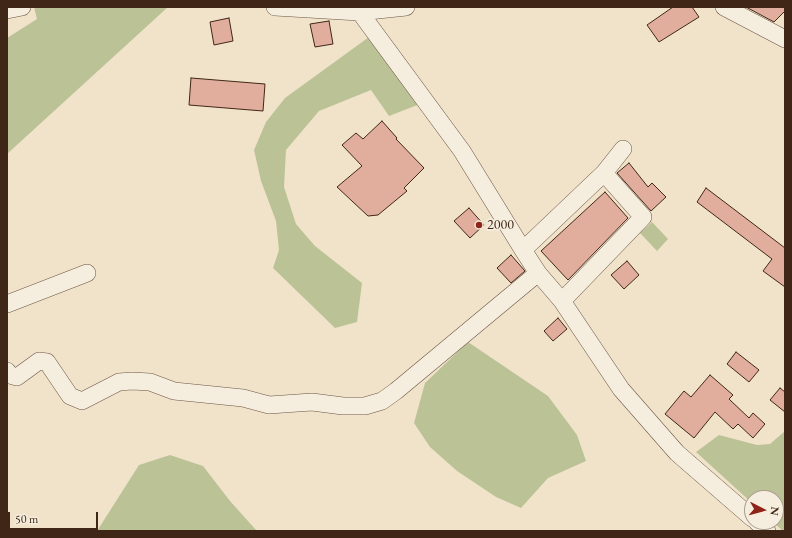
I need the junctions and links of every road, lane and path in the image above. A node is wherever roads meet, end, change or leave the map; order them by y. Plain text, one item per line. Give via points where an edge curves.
1 (22, 7) edge
2 (275, 7) edge
3 (406, 7) edge
4 (724, 7) edge
5 (7, 10) edge
6 (358, 10) edge
7 (785, 39) edge
8 (623, 150) dead end
9 (604, 172) junction
10 (522, 250) junction
11 (87, 273) dead end
12 (538, 273) junction
13 (562, 301) junction
14 (7, 304) edge
15 (7, 371) edge
16 (744, 511) edge

1 - 5 street
2 - 6 street
3 - 6 street
4 - 7 street
6 - 10 street via 462,151
8 - 9 street
9 - 10 street
9 - 13 street via 643,217
10 - 12 street
11 - 14 street
12 - 13 street
12 - 15 street via 396,391 382,401 365,406 312,402 268,405 243,398 174,391 150,382 132,381 119,382 82,401 70,396 47,362 39,361 17,378
13 - 16 street via 621,389 646,419 677,453

